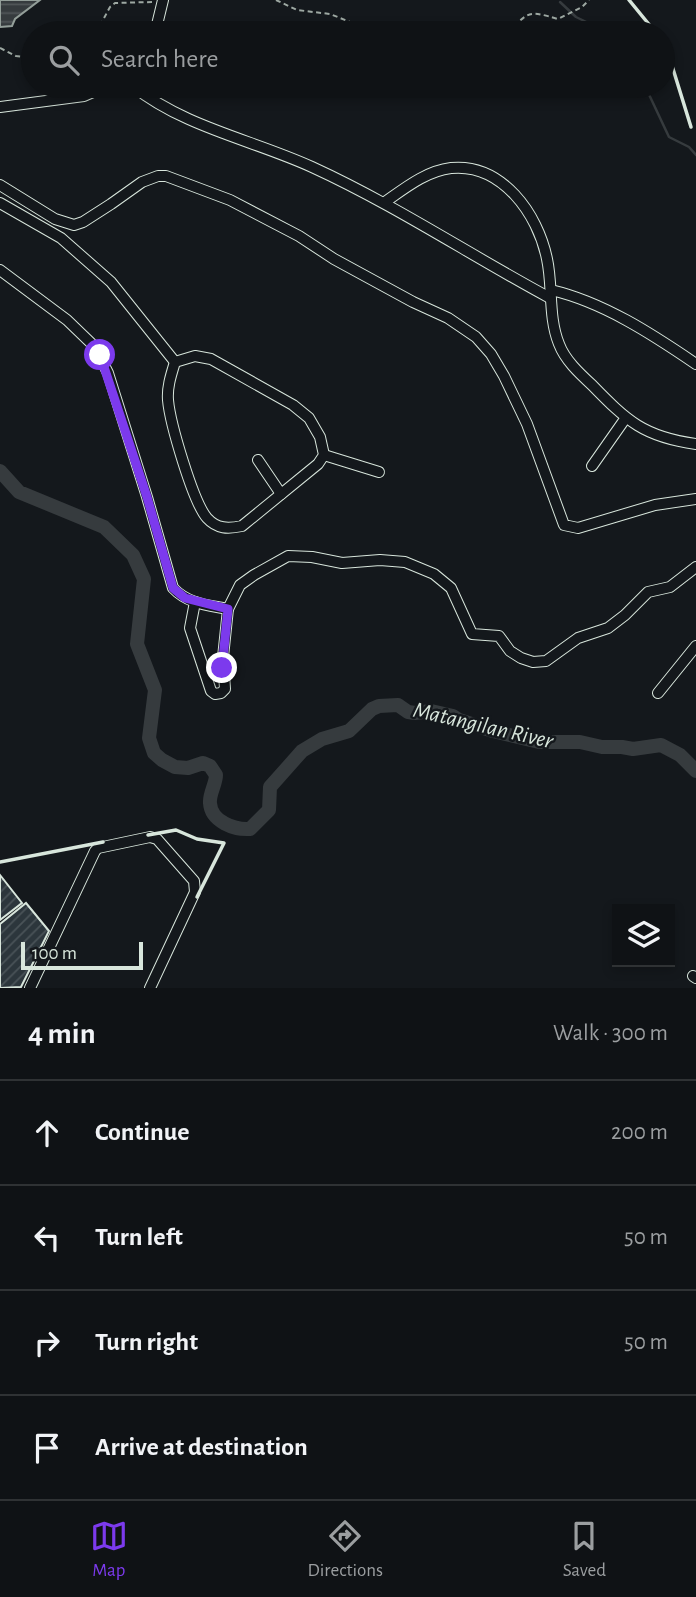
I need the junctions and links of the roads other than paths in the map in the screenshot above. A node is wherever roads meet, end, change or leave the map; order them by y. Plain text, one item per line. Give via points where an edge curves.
1 (163, 1) edge
2 (158, 21) edge
3 (69, 98) edge
4 (151, 98) edge
5 (0, 107) edge
6 (0, 185) edge
7 (385, 202) junction
8 (0, 203) edge
9 (0, 270) edge
10 (550, 294) junction
11 (174, 362) junction
12 (696, 364) edge
13 (625, 419) junction
14 (696, 444) edge
15 (324, 455) junction
16 (258, 460) dead end
17 (592, 466) dead end
18 (379, 472) dead end
19 (281, 494) junction
20 (696, 499) edge
21 (696, 567) edge
22 (195, 602) junction
23 (228, 609) junction
24 (696, 647) edge
25 (658, 693) dead end
26 (30, 988) edge
27 (150, 988) edge

1 - 2 street
3 - 5 street
4 - 7 street
6 - 20 street via 55,219 74,225 158,176 230,200 476,337 491,354 527,424 567,528
7 - 10 street
7 - 10 street via 439,171 485,172 515,195 529,215 547,259
8 - 11 street via 61,238 111,282
9 - 22 street via 68,320 95,347 173,588
10 - 12 street via 577,298 618,316
10 - 13 street via 558,342 565,356
11 - 15 street via 195,356 211,359 293,405 309,418
11 - 19 street via 168,400 173,424 198,506 208,519 219,527 242,526
13 - 14 street via 657,436
13 - 17 street
15 - 18 street
15 - 19 street
16 - 19 street
21 - 23 street via 670,587 648,592 608,628 578,638 540,662 516,655 499,636 472,634 451,588 434,574 405,562 342,563 288,556 240,585
22 - 23 street
22 - 23 street via 190,628 215,694 225,689 222,668
24 - 25 street
26 - 27 street via 95,851 150,837 157,839 194,881 195,892

